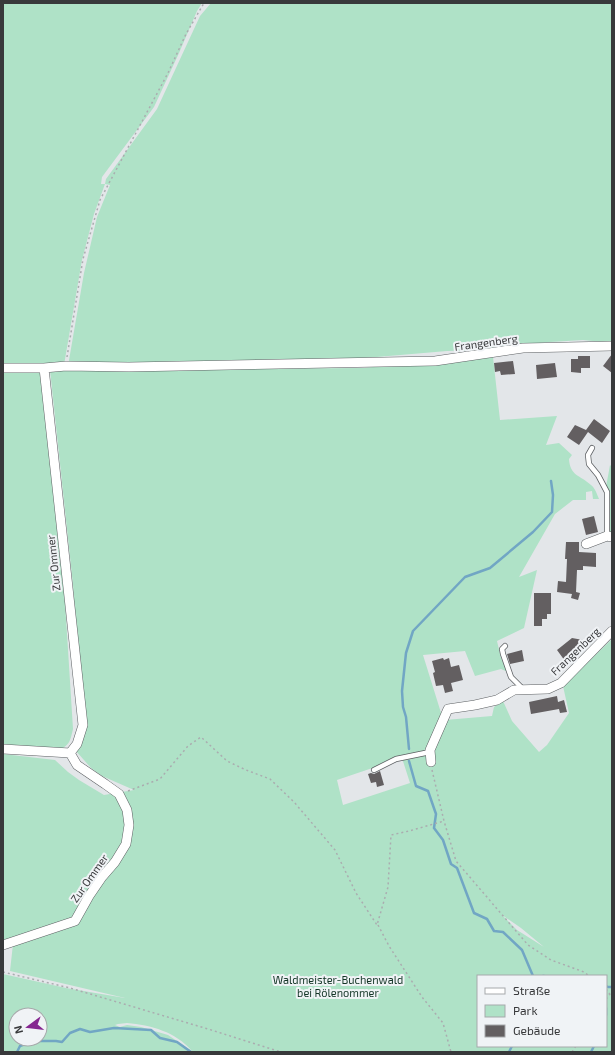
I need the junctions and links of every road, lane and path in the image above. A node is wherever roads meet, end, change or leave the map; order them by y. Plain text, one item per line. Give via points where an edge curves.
1 (204, 3) edge
2 (612, 346) edge
3 (66, 366) junction
4 (3, 368) edge
5 (44, 368) junction
6 (592, 448) dead end
7 (609, 537) edge
8 (586, 544) dead end
9 (612, 631) edge
10 (505, 646) dead end
11 (524, 690) junction
12 (3, 749) edge
13 (430, 752) junction
14 (70, 753) junction
15 (431, 762) joint
16 (374, 770) dead end
17 (119, 794) junction
18 (444, 821) junction
19 (377, 925) junction
20 (3, 945) edge
21 (3, 972) edge
22 (588, 975) edge
23 (607, 990) edge
24 (610, 994) junction
25 (607, 997) edge
26 (612, 997) edge
27 (281, 1052) edge
28 (451, 1052) edge

1 - 3 path via 100,200 83,259
2 - 3 street, Frangenberg via 523,348 435,361
3 - 5 street, Frangenberg
4 - 5 street, Frangenberg
5 - 14 street, Zur Ommer via 83,725 77,744
6 - 7 lane via 588,455 589,464 607,492
7 - 8 street
9 - 11 street, Frangenberg via 562,683 548,689
10 - 11 lane via 502,649 511,677
11 - 13 street, Frangenberg via 514,690 497,700 448,709
12 - 14 street
13 - 15 street, Frangenberg
13 - 16 lane via 396,759
14 - 17 street via 77,765
15 - 18 path
17 - 19 path via 160,779 188,746 201,737 227,761 270,779 294,802 335,850 356,893
17 - 20 street, Zur Ommer via 127,810 129,825 126,844 89,896 75,921
18 - 19 path via 391,835 388,887
18 - 22 path via 456,861 528,945 551,960
19 - 28 path via 422,997 443,1023
21 - 27 path via 70,988
23 - 24 path
24 - 25 path
24 - 26 path

